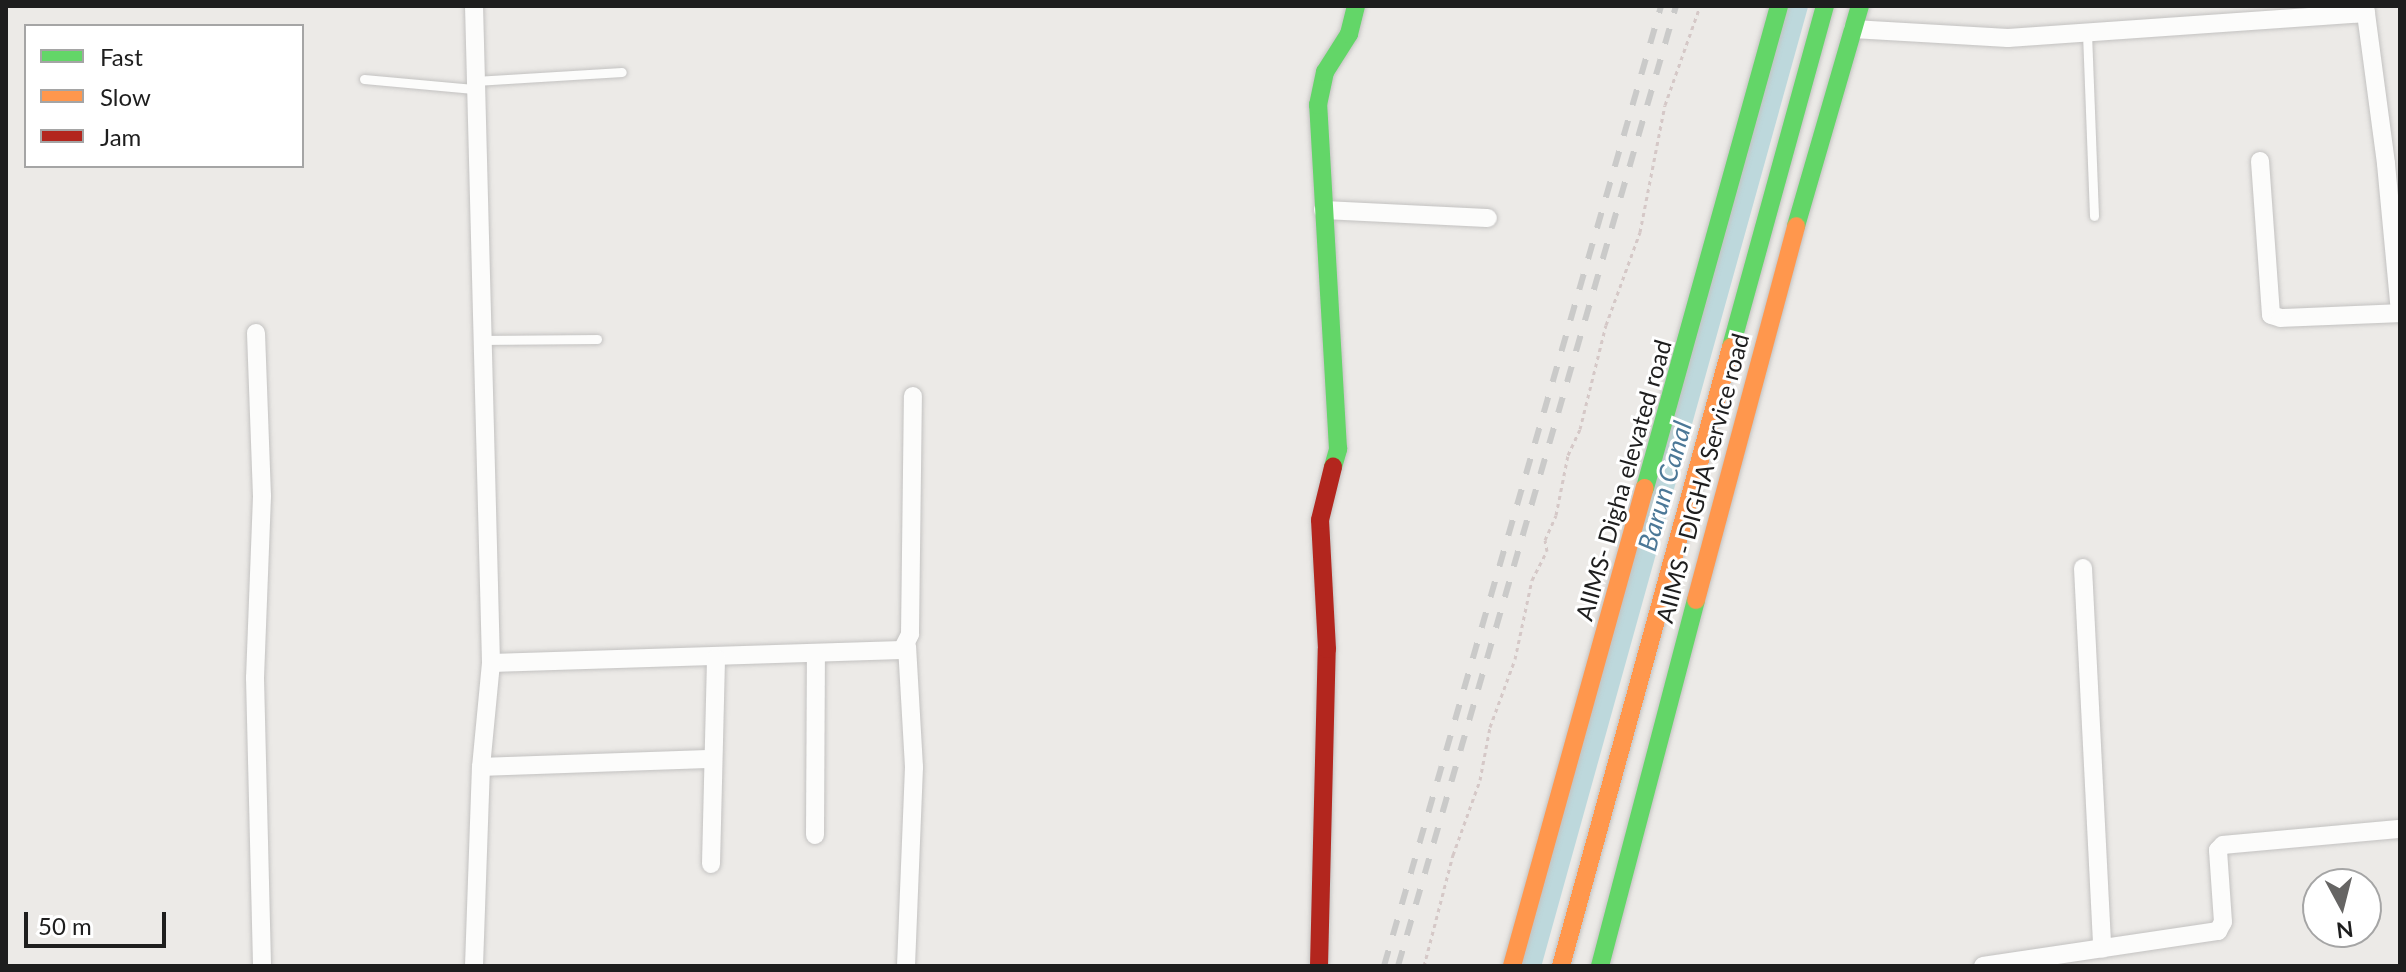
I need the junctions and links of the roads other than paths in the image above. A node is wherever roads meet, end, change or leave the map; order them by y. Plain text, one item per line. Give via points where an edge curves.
1 (474, 6) edge
2 (1356, 6) edge
3 (1779, 6) edge
4 (1825, 6) edge
5 (1860, 6) edge
6 (2365, 10) edge
7 (1853, 29) junction
8 (2087, 33) junction
9 (622, 72) dead end
10 (364, 79) dead end
11 (475, 85) junction
12 (2400, 118) edge
13 (2380, 119) junction
14 (2260, 161) dead end
15 (1323, 210) junction
16 (2094, 216) dead end
17 (1488, 218) dead end
18 (2400, 313) edge
19 (256, 333) dead end
20 (597, 339) dead end
21 (482, 340) junction
22 (913, 396) dead end
23 (2083, 568) dead end
24 (907, 646) junction
25 (816, 654) junction
26 (716, 658) junction
27 (491, 663) junction
28 (713, 759) junction
29 (481, 767) junction
30 (2400, 829) edge
31 (815, 835) dead end
32 (711, 864) dead end
33 (2102, 949) junction
34 (2041, 962) edge
35 (262, 966) edge
36 (474, 966) edge
37 (906, 966) edge
38 (1319, 966) edge
39 (1512, 966) edge
40 (1561, 966) edge
41 (1600, 966) edge
42 (1983, 966) edge

1 - 11 street
2 - 15 main road via 1349,34 1321,87
3 - 39 main road, AIIMS- Digha elevated road
4 - 40 main road
5 - 7 main road, AIIMS - DIGHA Service road
6 - 8 street
6 - 13 street
7 - 8 street via 1977,38
7 - 41 main road, AIIMS - DIGHA Service road via 1751,385
8 - 16 lane
9 - 11 lane
10 - 11 lane
11 - 21 street
12 - 13 street
13 - 18 street
14 - 18 street via 2271,315
15 - 17 street
15 - 38 main road via 1338,449 1320,520 1327,649
19 - 35 street via 262,496 255,678
20 - 21 lane
21 - 27 street
22 - 24 street
23 - 33 street
24 - 25 street via 896,651
24 - 37 street via 914,767
25 - 26 street
25 - 31 street
26 - 27 street
26 - 28 street
27 - 29 street
28 - 29 street
28 - 32 street
29 - 36 street
30 - 33 street via 2223,845 2217,855 2221,929
33 - 34 street
34 - 42 street

